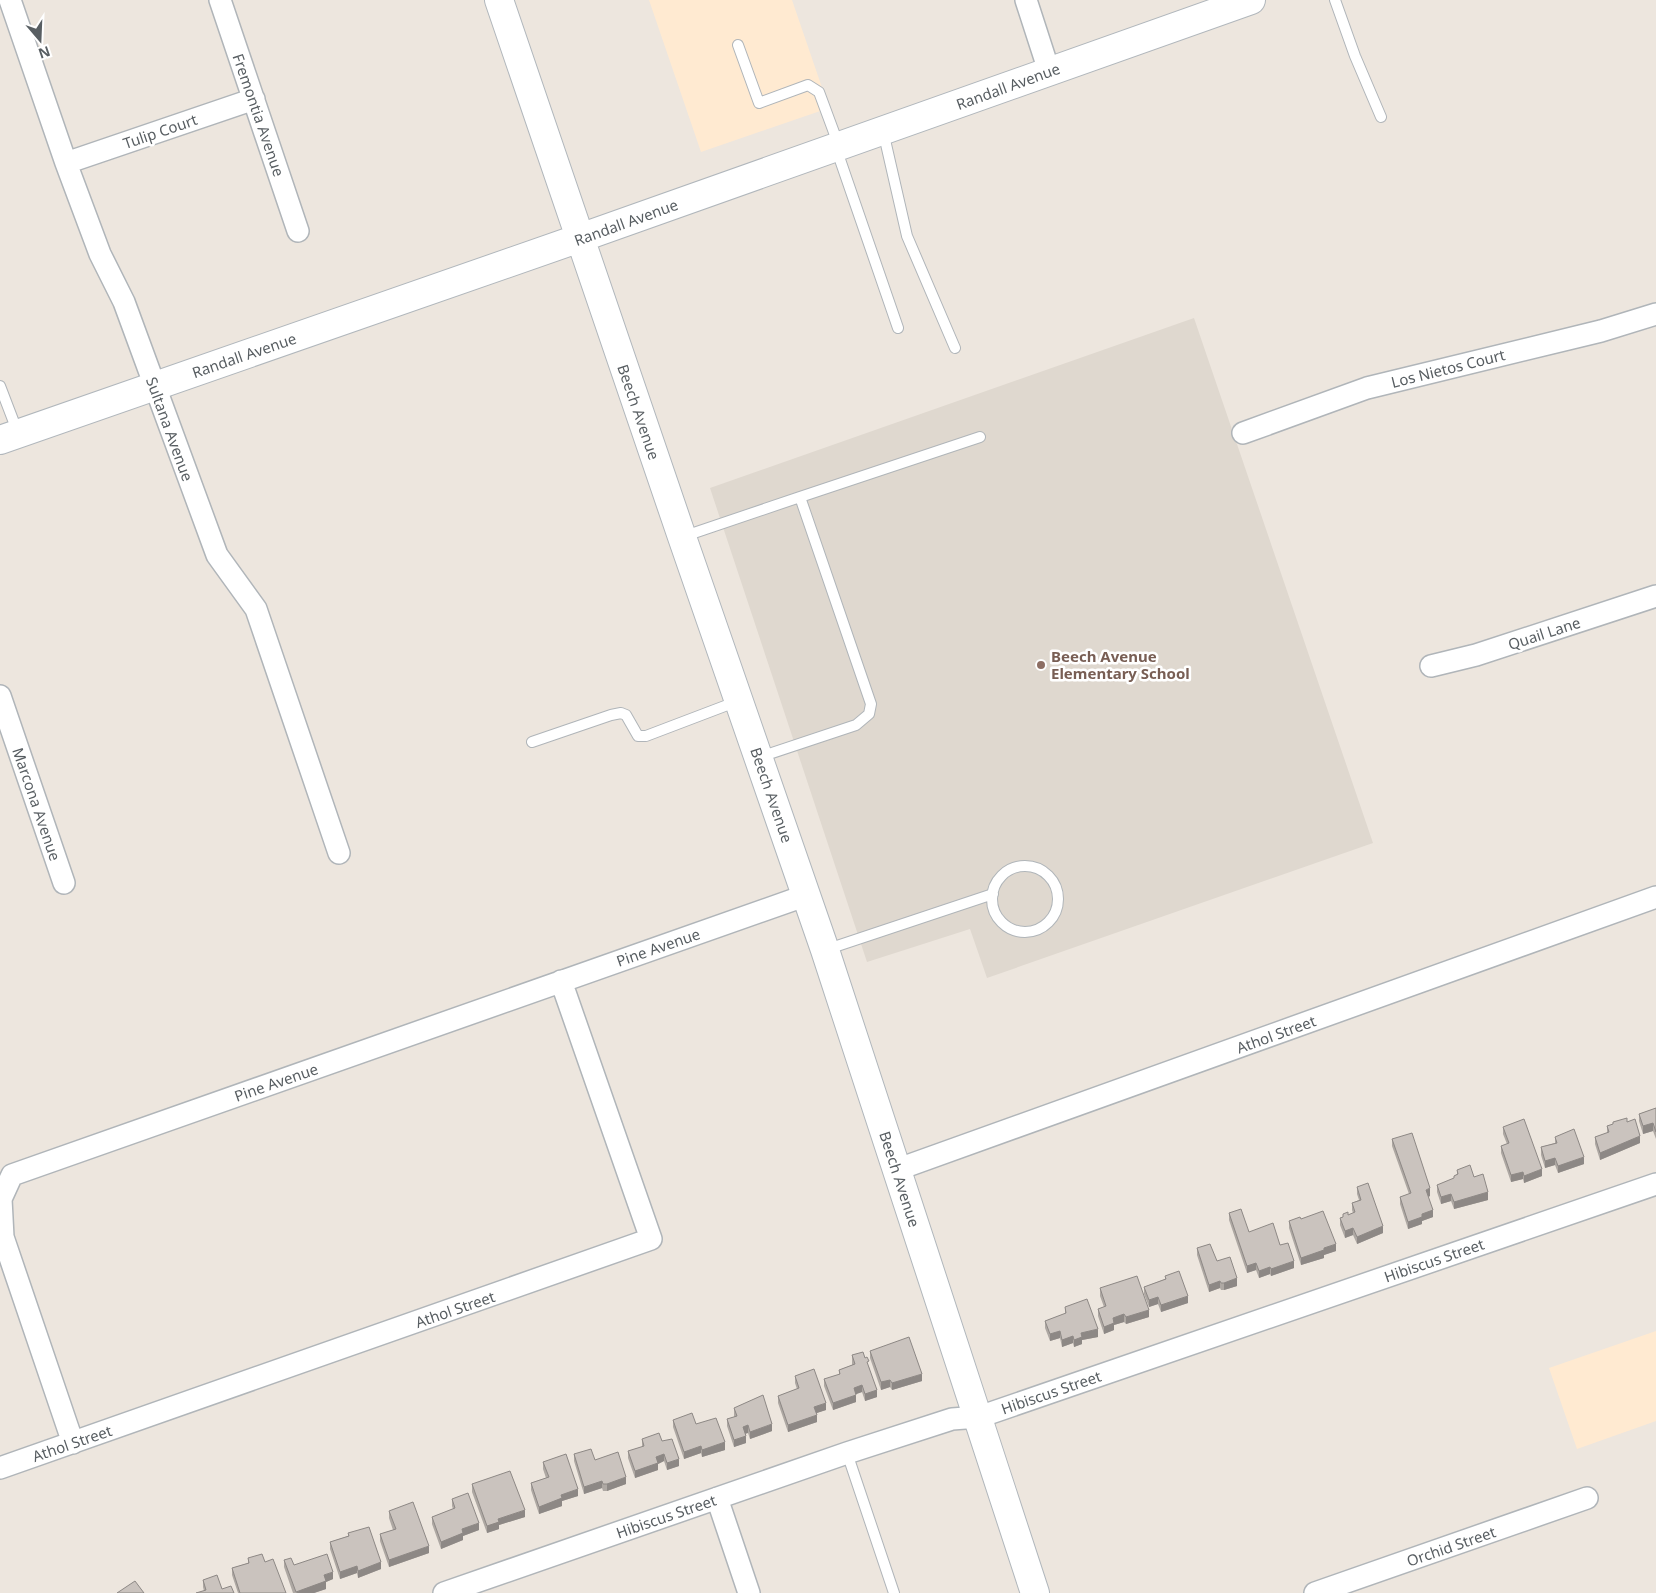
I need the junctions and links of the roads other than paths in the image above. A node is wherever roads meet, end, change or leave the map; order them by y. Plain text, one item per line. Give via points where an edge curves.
1 (10, 0) edge
2 (220, 0) edge
3 (499, 0) edge
4 (1026, 0) edge
5 (1251, 0) edge
6 (1335, 0) edge
7 (1213, 6) edge
8 (738, 45) dead end
9 (1049, 70) junction
10 (254, 98) junction
11 (1381, 117) dead end
12 (883, 130) junction
13 (837, 146) junction
14 (66, 163) junction
15 (298, 230) dead end
16 (580, 238) junction
17 (1656, 314) edge
18 (898, 328) dead end
19 (955, 348) dead end
20 (0, 386) edge
21 (154, 386) junction
22 (1243, 433) dead end
23 (980, 436) dead end
24 (9, 437) edge
25 (800, 497) junction
26 (682, 537) junction
27 (1656, 596) edge
28 (1431, 666) dead end
29 (0, 696) edge
30 (739, 701) junction
31 (532, 742) dead end
32 (759, 758) junction
33 (339, 853) dead end
34 (64, 883) dead end
35 (993, 894) junction
36 (806, 895) junction
37 (1656, 897) edge
38 (826, 950) junction
39 (561, 981) junction
40 (896, 1170) junction
41 (1656, 1184) edge
42 (979, 1417) junction
43 (73, 1443) junction
44 (847, 1453) junction
45 (0, 1468) edge
46 (717, 1498) junction
47 (1587, 1498) dead end
48 (444, 1593) edge
49 (749, 1593) edge
50 (894, 1593) edge
51 (1035, 1593) edge
52 (1315, 1593) edge

1 - 14 street, Sultana Avenue
2 - 10 street, Fremontia Avenue
3 - 16 main road, Beech Avenue
4 - 9 street
5 - 7 main road, Randall Avenue
6 - 11 lane
7 - 9 main road, Randall Avenue
8 - 13 lane via 759,103 808,85 819,92
9 - 12 main road, Randall Avenue
10 - 14 street, Tulip Court
10 - 15 street, Fremontia Avenue
12 - 13 main road, Randall Avenue
12 - 19 lane via 907,236
13 - 16 main road, Randall Avenue
13 - 18 lane
14 - 21 street, Sultana Avenue via 100,254 124,302
16 - 21 main road, Randall Avenue
16 - 26 main road, Beech Avenue
17 - 22 street, Los Nietos Court via 1601,331 1367,388
20 - 24 lane
21 - 24 main road, Randall Avenue
21 - 33 street, Sultana Avenue via 217,555 256,609
23 - 25 lane
25 - 26 lane
25 - 32 lane via 871,704 869,714 856,725
26 - 30 main road, Beech Avenue
27 - 28 street, Quail Lane via 1476,656
29 - 34 street, Marcona Avenue
30 - 31 lane via 646,736 638,736 626,715 621,713
30 - 32 main road, Beech Avenue
32 - 36 main road, Beech Avenue
35 - 35 lane via 996,884 1013,869 1023,866 1034,868 1051,879 1056,888 1057,908 1052,918 1036,930 1014,930 997,916
35 - 38 lane
36 - 38 main road, Beech Avenue
36 - 39 street, Pine Avenue
37 - 40 street, Athol Street
38 - 40 main road, Beech Avenue
39 - 43 street, Pine Avenue via 12,1175 1,1199 3,1237
39 - 43 street, Athol Street via 651,1239
40 - 42 main road, Beech Avenue
41 - 42 street, Hibiscus Street
42 - 44 street, Hibiscus Street via 952,1419
42 - 51 main road, Beech Avenue
43 - 45 street, Athol Street
44 - 46 street, Hibiscus Street
44 - 50 lane
46 - 48 street, Hibiscus Street
46 - 49 street
47 - 52 street, Orchid Street

